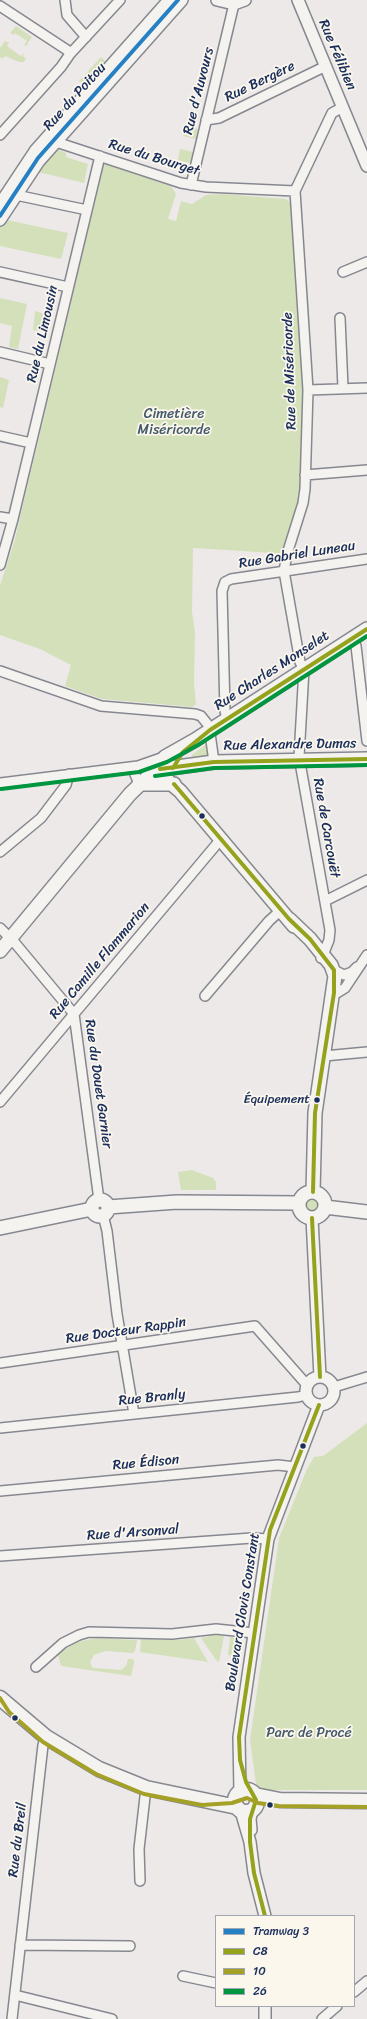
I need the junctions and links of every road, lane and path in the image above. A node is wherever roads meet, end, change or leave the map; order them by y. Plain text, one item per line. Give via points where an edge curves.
1 (66, 0) edge
2 (120, 0) edge
3 (169, 0) edge
4 (182, 0) edge
5 (217, 0) edge
6 (245, 0) edge
7 (298, 0) edge
8 (234, 4) junction
9 (0, 6) edge
10 (86, 37) junction
11 (70, 54) junction
12 (326, 66) junction
13 (343, 108) junction
14 (206, 120) junction
15 (0, 135) edge
16 (56, 142) junction
17 (100, 156) junction
18 (367, 165) edge
19 (191, 185) junction
20 (295, 191) junction
21 (12, 193) junction
22 (0, 204) edge
23 (87, 210) junction
24 (0, 220) edge
25 (367, 262) edge
26 (0, 272) edge
27 (343, 272) dead end
28 (68, 288) junction
29 (340, 318) dead end
30 (0, 352) edge
31 (50, 364) junction
32 (344, 388) junction
33 (367, 388) edge
34 (308, 390) junction
35 (0, 436) edge
36 (32, 443) junction
37 (367, 470) edge
38 (305, 475) junction
39 (0, 517) edge
40 (13, 519) junction
41 (367, 559) edge
42 (0, 565) edge
43 (284, 571) junction
44 (367, 629) edge
45 (353, 638) junction
46 (304, 669) junction
47 (1, 673) edge
48 (366, 716) edge
49 (227, 718) junction
50 (210, 730) junction
51 (196, 740) junction
52 (367, 741) edge
53 (166, 757) junction
54 (367, 759) edge
55 (299, 760) junction
56 (214, 762) junction
57 (135, 766) junction
58 (173, 768) junction
59 (155, 770) junction
60 (69, 774) junction
61 (0, 782) edge
62 (139, 784) junction
63 (174, 784) junction
64 (221, 839) junction
65 (0, 852) edge
66 (367, 880) edge
67 (325, 901) junction
68 (285, 914) junction
69 (0, 928) edge
70 (11, 938) junction
71 (0, 951) edge
72 (321, 952) junction
73 (366, 957) edge
74 (336, 973) junction
75 (334, 993) junction
76 (205, 996) dead end
77 (74, 1014) junction
78 (367, 1052) edge
79 (324, 1056) junction
80 (0, 1102) edge
81 (313, 1192) junction
82 (299, 1203) junction
83 (101, 1208) junction
84 (325, 1208) junction
85 (367, 1212) edge
86 (312, 1218) junction
87 (0, 1228) edge
88 (122, 1345) junction
89 (0, 1363) edge
90 (320, 1377) junction
91 (367, 1377) edge
92 (334, 1387) junction
93 (307, 1390) junction
94 (319, 1405) junction
95 (134, 1414) junction
96 (0, 1428) edge
97 (294, 1467) junction
98 (0, 1491) edge
99 (268, 1539) junction
100 (0, 1556) edge
101 (254, 1633) junction
102 (36, 1667) dead end
103 (0, 1689) edge
104 (0, 1698) edge
105 (13, 1708) junction
106 (46, 1737) junction
107 (146, 1788) junction
108 (246, 1801) junction
109 (367, 1801) edge
110 (140, 1881) dead end
111 (265, 1915) edge
112 (20, 1945) junction
113 (130, 1946) dead end
114 (183, 1976) dead end
115 (367, 1981) edge
116 (215, 1983) edge
117 (355, 1991) edge
118 (15, 1995) junction
119 (265, 2007) edge
120 (336, 2007) edge
121 (12, 2019) edge
122 (112, 2019) edge
123 (265, 2019) edge
124 (322, 2019) edge

1 - 10 street via 67,15
2 - 10 street
3 - 21 street, Rue du Poitou via 31,156
4 - 16 street, Rue du Poitou
5 - 8 street
6 - 8 street
7 - 12 street, Rue Félibien
8 - 14 street, Rue d'Auvours
9 - 11 street
10 - 11 street
11 - 15 street via 61,68
12 - 13 street, Rue Félibien
12 - 14 street, Rue Bergère via 219,118
13 - 18 street, Rue Félibien
13 - 20 street, Rue de Miséricorde via 332,114
14 - 19 street, Rue d'Auvours
16 - 17 street, Rue du Bourget
16 - 21 street, Rue du Poitou
17 - 19 street, Rue du Bourget
17 - 23 street, Rue du Limousin
19 - 20 street, Rue du Bourget via 206,188
20 - 34 street, Rue de Miséricorde
21 - 22 street
21 - 23 street
21 - 24 street, Rue du Poitou
23 - 28 street, Rue du Limousin
25 - 27 street
26 - 28 street
28 - 31 street, Rue du Limousin
29 - 32 street
30 - 31 street
31 - 36 street, Rue du Limousin
32 - 33 street
32 - 34 street
34 - 38 street, Rue de Miséricorde
35 - 36 street
36 - 40 street, Rue du Limousin
37 - 38 street
38 - 43 street, Rue de Miséricorde via 304,498
39 - 40 street
40 - 42 street, Rue du Limousin
41 - 43 street, Rue Gabriel Luneau
43 - 46 street, Rue de Miséricorde via 300,662
43 - 49 street, Rue Gabriel Luneau via 230,579 223,584
44 - 45 main road, Rue Charles Monselet
45 - 46 main road, Rue Charles Monselet
45 - 48 street
46 - 49 main road, Rue Charles Monselet
46 - 55 street, Rue de Carcouët
47 - 50 street via 101,706 195,714 204,718
48 - 52 street
49 - 50 main road, Rue Charles Monselet
50 - 51 main road, Rue Charles Monselet
50 - 56 street
51 - 53 main road, Rue Charles Monselet
51 - 58 main road, Rue Charles Monselet via 180,755
53 - 57 street
53 - 59 main road
54 - 55 main road, Rue Alexandre Dumas
55 - 56 main road, Rue Alexandre Dumas
55 - 67 street, Rue de Carcouët
56 - 58 main road, Rue Alexandre Dumas
57 - 59 street
57 - 60 street
57 - 62 street
58 - 59 main road, Rue Alexandre Dumas
58 - 63 main road
59 - 62 main road
59 - 63 main road
60 - 61 street
60 - 65 street via 66,785 41,818
62 - 63 main road
62 - 70 main road
63 - 64 main road
64 - 68 main road
64 - 77 street, Rue Camille Flammarion
66 - 67 street
67 - 72 street, Rue de Carcouët via 330,930
68 - 72 main road
68 - 76 street via 269,921
69 - 70 street, Rue du Douet Garnier
70 - 71 main road
70 - 77 street, Rue du Douet Garnier
72 - 74 main road
73 - 74 street via 352,972 344,975
73 - 75 street via 345,988
74 - 75 main road
75 - 79 main road
77 - 80 street, Rue Camille Flammarion
77 - 83 street, Rue du Douet Garnier
78 - 79 street
79 - 81 main road via 315,1113
81 - 82 main road via 305,1194
81 - 84 main road via 323,1197
82 - 83 main road via 177,1202
82 - 86 main road via 302,1214
83 - 87 main road
83 - 88 street, Rue du Douet Garnier via 107,1230
84 - 85 main road
84 - 86 main road via 320,1215
86 - 90 street
88 - 89 street, Rue Docteur Rappin
88 - 93 street, Rue Docteur Rappin via 255,1326
88 - 95 street, Rue du Douet Garnier
90 - 92 street via 329,1380
90 - 93 street via 311,1380
91 - 92 street
92 - 94 street via 332,1399 326,1404
93 - 94 street via 312,1403
93 - 95 street, Rue Branly via 298,1397
94 - 97 street, Boulevard Clovis Constant
95 - 96 street, Rue Branly
97 - 98 street, Rue Édison via 278,1465
97 - 99 street, Boulevard Clovis Constant
99 - 100 street, Rue d'Arsonval via 244,1538
99 - 101 street, Boulevard Clovis Constant
101 - 102 street via 216,1629 172,1634 89,1632 63,1643
101 - 108 street, Boulevard Clovis Constant via 239,1737
103 - 105 main road
104 - 105 main road
105 - 106 main road
106 - 107 main road via 99,1769
106 - 112 street, Rue du Breil
107 - 108 main road via 202,1799
107 - 110 street via 139,1849
108 - 109 main road
108 - 111 street, Boulevard Clovis Constant via 254,1873
112 - 113 street
112 - 118 street, Rue du Breil
114 - 116 street
115 - 117 street
118 - 121 street, Rue du Breil
118 - 122 street
119 - 123 street
120 - 124 street

